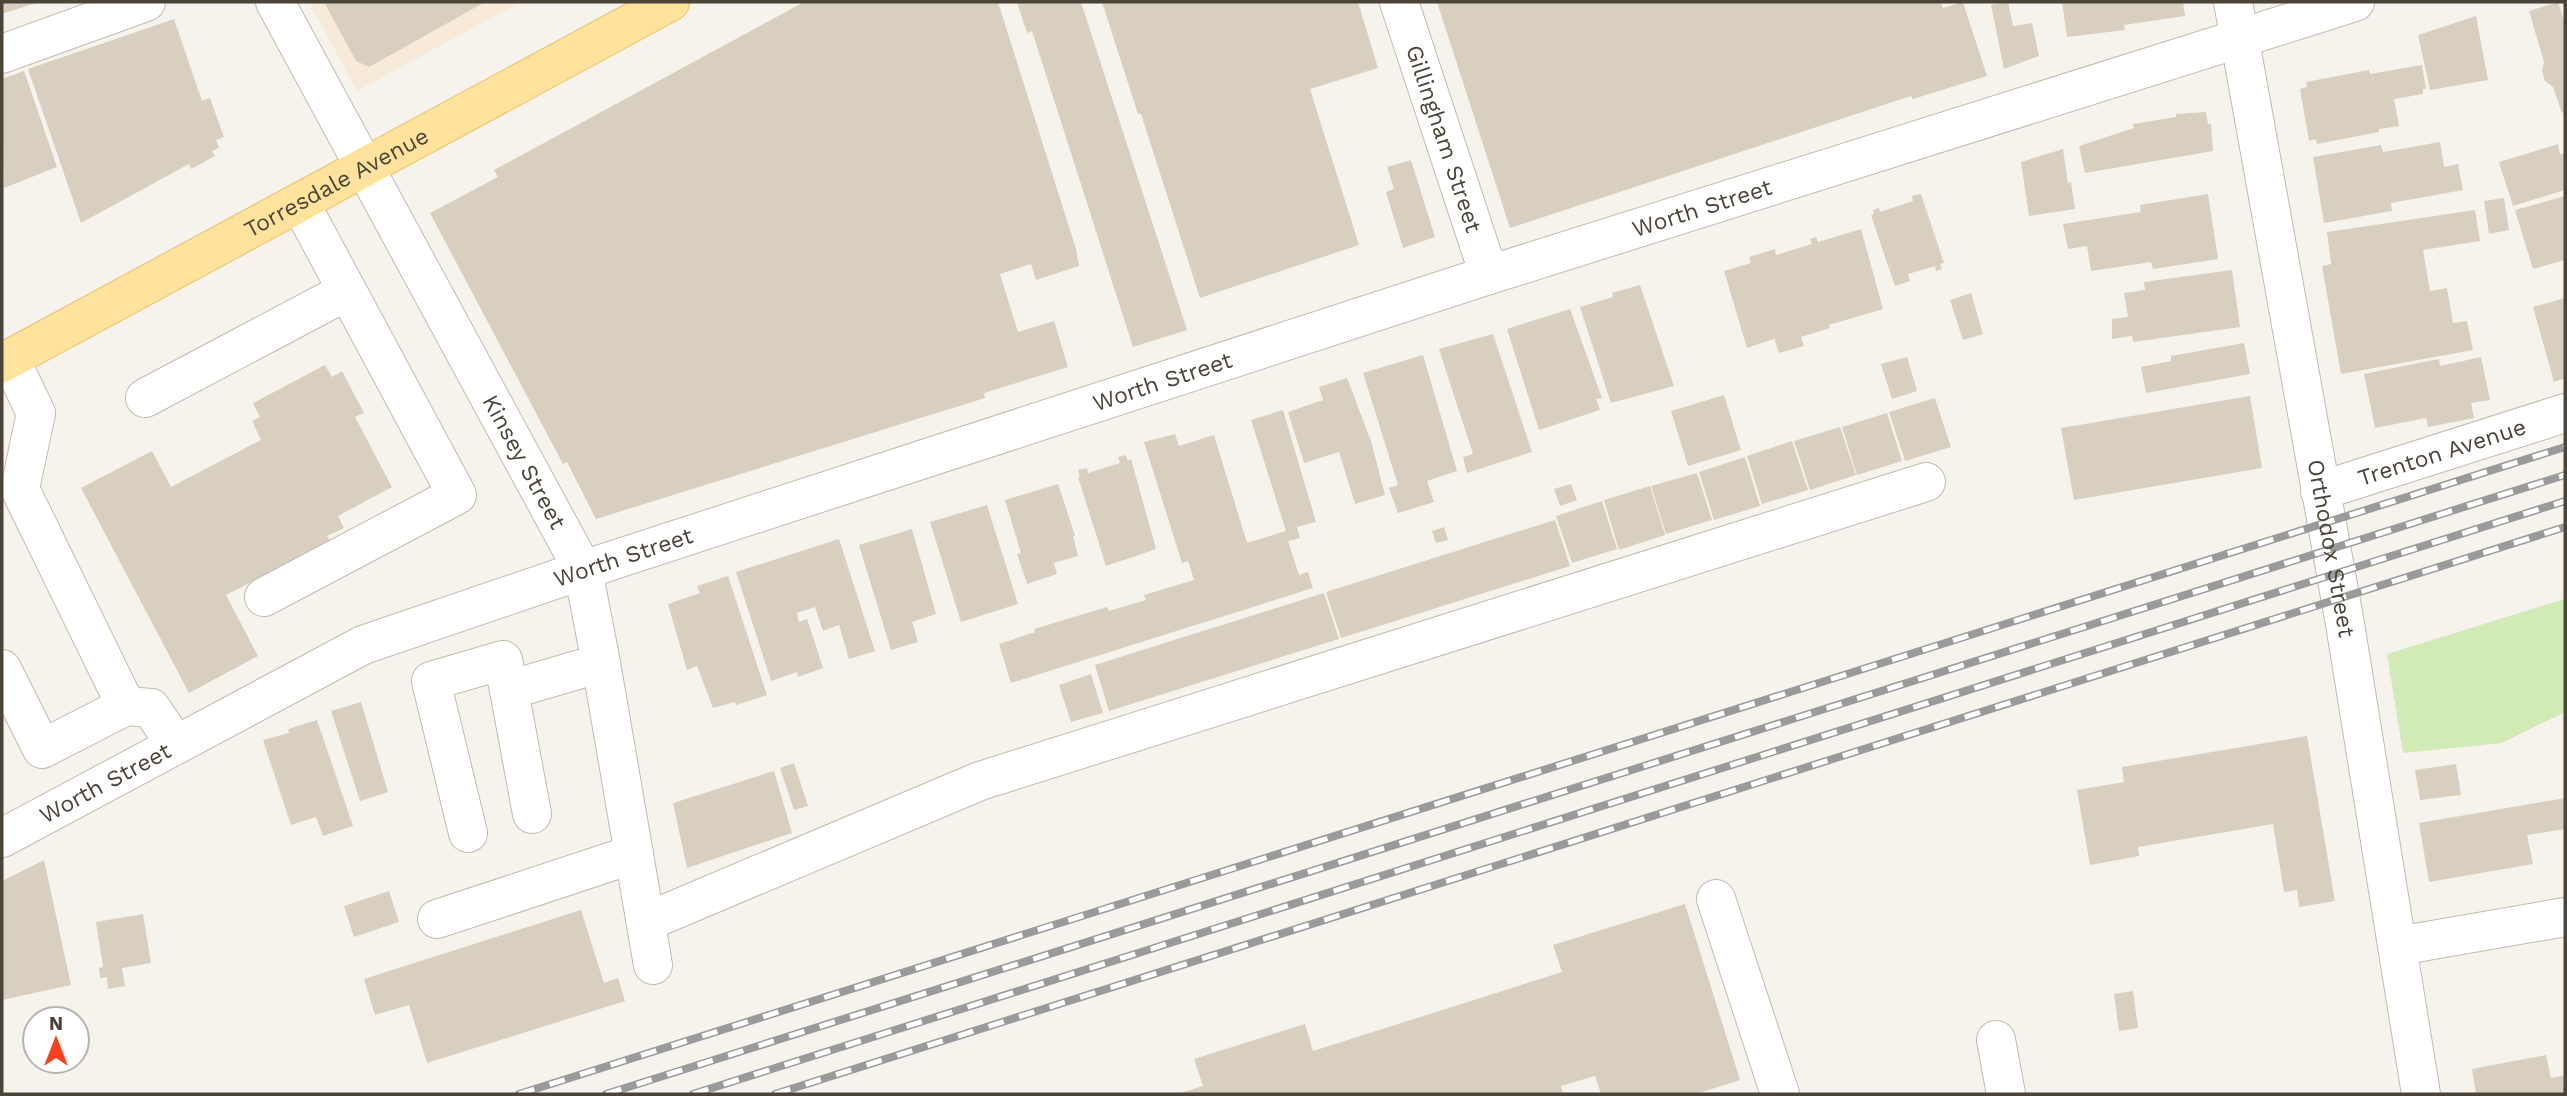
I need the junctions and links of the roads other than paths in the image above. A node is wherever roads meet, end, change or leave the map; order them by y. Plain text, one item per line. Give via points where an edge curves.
1 (146, 2) edge
2 (275, 2) edge
3 (670, 2) edge
4 (1399, 2) edge
5 (2355, 2) edge
6 (2236, 20) edge
7 (2, 54) edge
8 (364, 168) junction
9 (300, 203) junction
10 (1489, 275) junction
11 (347, 291) junction
12 (6, 361) edge
13 (145, 398) dead end
14 (2565, 413) edge
15 (1926, 482) dead end
16 (2320, 491) junction
17 (583, 570) junction
18 (264, 597) dead end
19 (601, 663) junction
20 (2, 669) edge
21 (509, 690) junction
22 (126, 706) junction
23 (176, 745) junction
24 (532, 814) dead end
25 (468, 833) dead end
26 (2, 838) edge
27 (634, 854) junction
28 (1716, 899) dead end
29 (2565, 917) edge
30 (437, 919) dead end
31 (646, 922) junction
32 (2398, 946) junction
33 (653, 965) dead end
34 (1996, 1040) dead end
35 (1780, 1094) edge
36 (2006, 1094) edge
37 (2421, 1094) edge

1 - 7 street
2 - 8 street, Kinsey Street
3 - 8 main road, Torresdale Avenue
4 - 10 street, Gillingham Street
5 - 6 street, Worth Street
6 - 10 street, Worth Street
6 - 16 street, Orthodox Street
8 - 9 main road, Torresdale Avenue
8 - 17 street, Kinsey Street
9 - 11 street
9 - 12 main road, Torresdale Avenue
10 - 17 street, Worth Street
11 - 13 street
11 - 18 street via 457,495
12 - 22 street via 36,413 20,489
14 - 16 street, Trenton Avenue
15 - 31 street via 980,781
16 - 32 street, Orthodox Street
17 - 19 street, Kinsey Street
17 - 23 street, Worth Street via 363,645
19 - 21 street
19 - 27 street, Kinsey Street
20 - 22 street via 42,749
21 - 24 street
21 - 25 street via 503,660 431,681
22 - 23 street via 151,708
23 - 26 street, Worth Street
27 - 30 street
27 - 31 street, Kinsey Street
28 - 35 street
29 - 32 street
31 - 33 street, Kinsey Street
32 - 37 street, Orthodox Street
34 - 36 street

